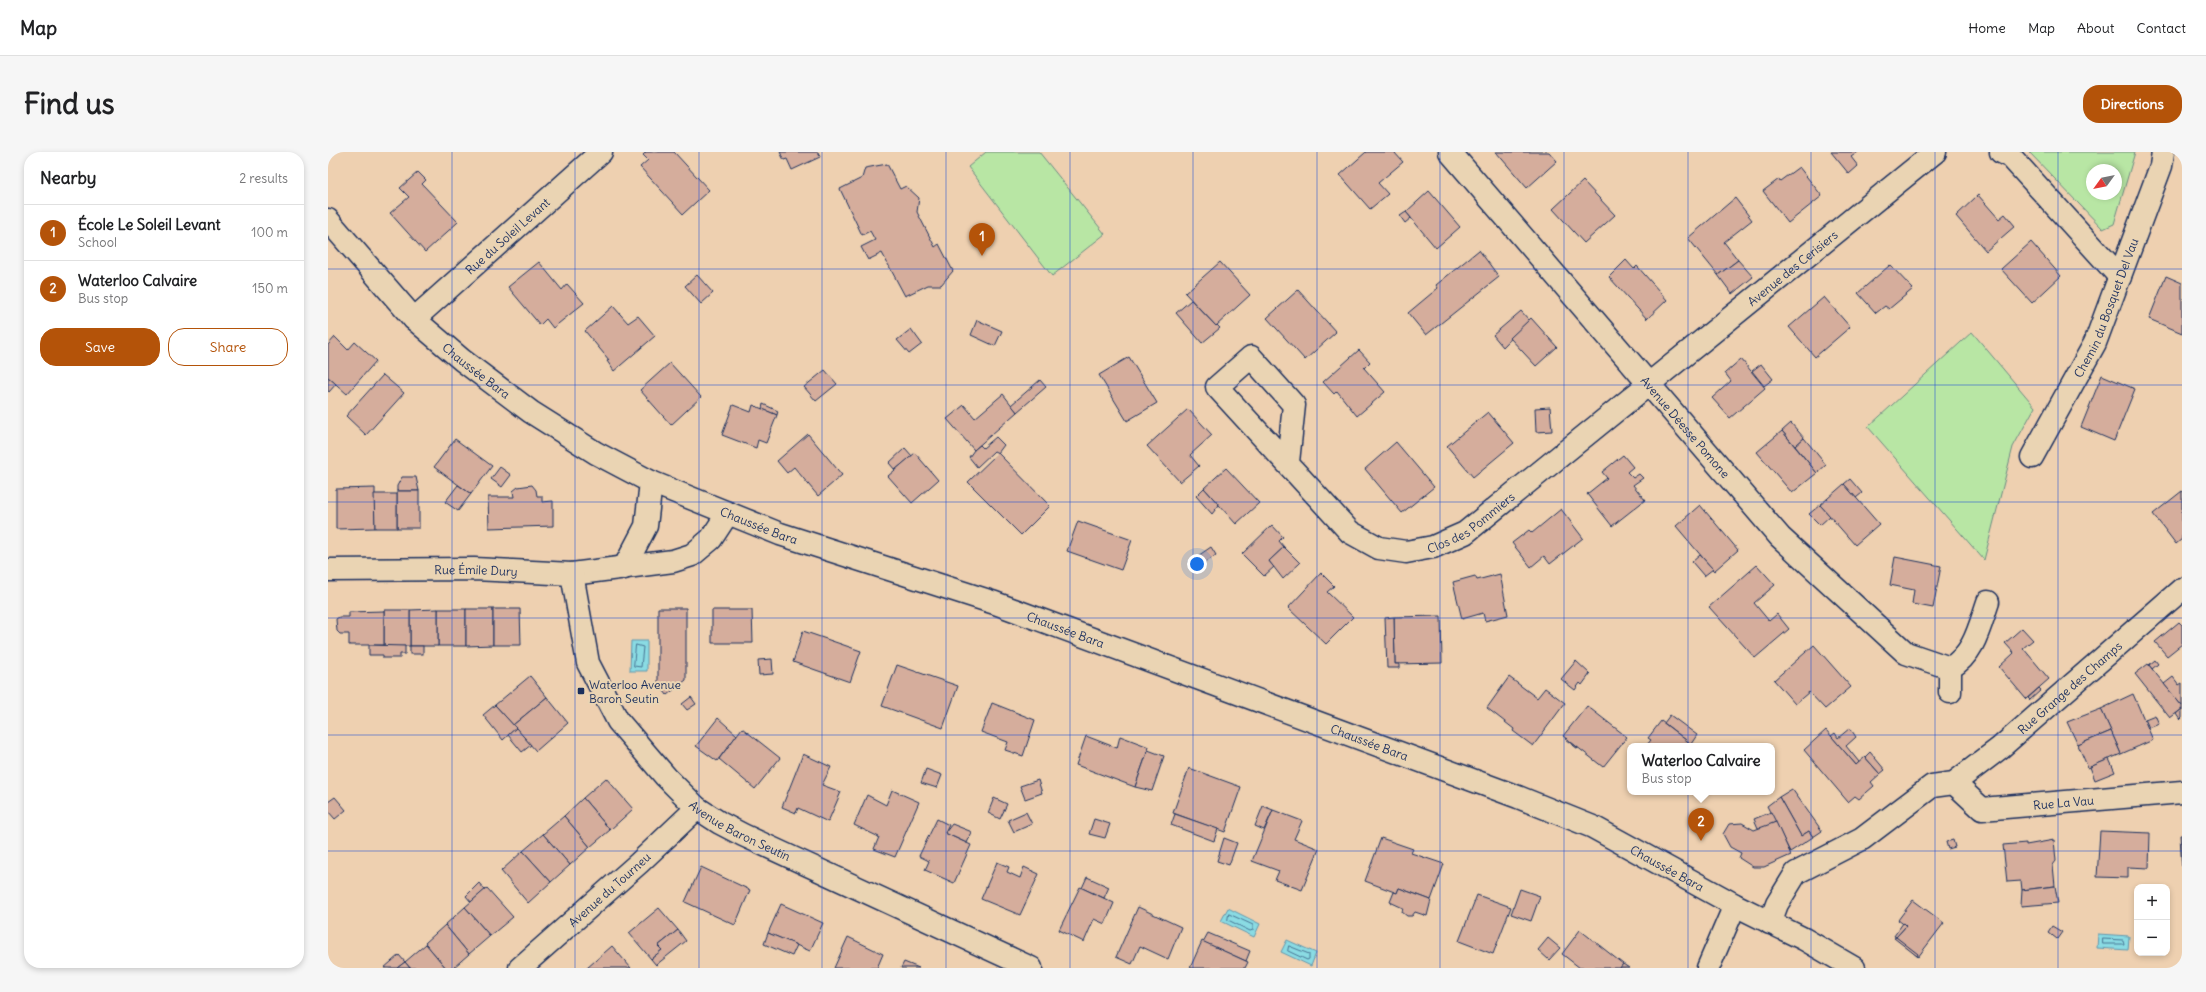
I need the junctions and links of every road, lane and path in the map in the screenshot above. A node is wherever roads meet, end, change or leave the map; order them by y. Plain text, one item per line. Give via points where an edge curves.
1 (601, 152) edge
2 (1450, 152) edge
3 (1935, 152) edge
4 (2001, 152) edge
5 (2163, 152) edge
6 (328, 220) edge
7 (2120, 277) junction
8 (414, 319) junction
9 (1650, 385) junction
10 (2032, 457) dead end
11 (1288, 462) dead end
12 (651, 482) junction
13 (728, 512) junction
14 (624, 568) junction
15 (328, 570) edge
16 (572, 574) junction
17 (2182, 589) edge
18 (1988, 602) dead end
19 (1950, 668) junction
20 (1950, 692) dead end
21 (1954, 783) junction
22 (2182, 792) edge
23 (697, 808) junction
24 (1735, 905) junction
25 (1770, 923) junction
26 (520, 968) edge
27 (1031, 968) edge
28 (1708, 968) edge
29 (1854, 968) edge

1 - 8 street, Rue du Soleil Levant
2 - 9 street, Avenue Déesse Pomone
3 - 9 street, Avenue des Cerisiers
4 - 7 street via 2011,157
5 - 7 street, Chemin du Bosquet Del Vau via 2161,166
6 - 8 street, Chaussée Bara
7 - 10 street, Chemin du Bosquet Del Vau via 2095,343
8 - 12 street, Chaussée Bara via 462,360 532,412 596,453
9 - 11 street, Clos des Pommiers via 1465,533 1433,547 1406,552 1379,548 1350,532
9 - 19 street, Avenue Déesse Pomone via 1780,537 1906,653
12 - 13 street, Chaussée Bara
12 - 14 street via 646,526
13 - 14 street, Rue Émile Dury via 711,539 692,555 673,561
13 - 24 street, Chaussée Bara via 780,534 1002,606 1518,797 1593,827
14 - 16 street, Rue Émile Dury
15 - 16 street, Rue Émile Dury via 474,569
16 - 23 street, Avenue Baron Seutin via 588,663 618,720 666,777
17 - 21 street, Rue Grange des Champs via 2000,748
18 - 19 street via 1971,649 1962,661
19 - 20 street
21 - 22 street, Rue La Vau via 1982,809
21 - 25 street via 1932,786 1862,839 1796,873 1777,904
23 - 26 street, Avenue du Tourneu
23 - 27 street, Avenue Baron Seutin via 743,835
24 - 25 street, Chaussée Bara
24 - 28 street
25 - 29 street, Chaussée Bara

